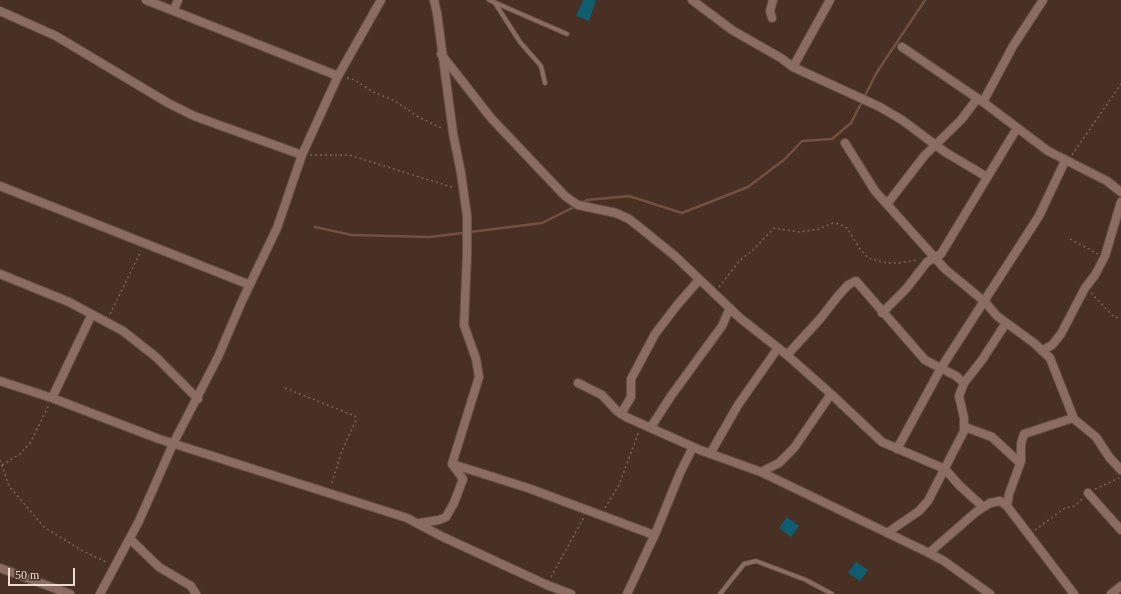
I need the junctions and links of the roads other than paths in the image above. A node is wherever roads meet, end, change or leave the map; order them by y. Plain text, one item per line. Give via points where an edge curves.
1 (146, 0) edge
2 (178, 0) edge
3 (381, 0) edge
4 (434, 0) edge
5 (489, 0) edge
6 (692, 0) edge
7 (773, 0) edge
8 (830, 0) edge
9 (1042, 0) edge
10 (495, 3) junction
11 (174, 10) junction
12 (0, 11) edge
13 (772, 18) dead end
14 (567, 34) dead end
15 (902, 47) dead end
16 (442, 54) junction
17 (793, 67) junction
18 (338, 76) junction
19 (545, 83) dead end
20 (980, 101) junction
21 (1017, 128) junction
22 (845, 143) dead end
23 (936, 144) junction
24 (302, 155) junction
25 (1065, 161) junction
26 (987, 177) junction
27 (0, 186) edge
28 (1121, 192) edge
29 (1121, 202) edge
30 (887, 204) junction
31 (933, 259) junction
32 (0, 274) edge
33 (699, 280) junction
34 (250, 285) junction
35 (985, 302) junction
36 (730, 308) junction
37 (882, 313) junction
38 (92, 314) junction
39 (1006, 323) junction
40 (778, 348) junction
41 (1042, 351) junction
42 (787, 355) junction
43 (941, 368) junction
44 (0, 381) edge
45 (578, 383) dead end
46 (964, 383) junction
47 (831, 394) junction
48 (52, 398) junction
49 (198, 399) junction
50 (621, 414) junction
51 (1073, 418) junction
52 (651, 427) junction
53 (965, 427) junction
54 (173, 444) junction
55 (693, 447) junction
56 (897, 449) junction
57 (710, 454) junction
58 (1020, 463) junction
59 (452, 464) junction
60 (945, 469) junction
61 (1121, 470) edge
62 (761, 472) junction
63 (1088, 493) road end
64 (1007, 506) junction
65 (983, 507) junction
66 (420, 523) junction
67 (1121, 530) edge
68 (887, 533) junction
69 (654, 535) junction
70 (130, 539) junction
71 (929, 553) junction
72 (0, 568) edge
73 (1121, 586) edge
74 (70, 594) edge
75 (100, 594) edge
76 (196, 594) edge
77 (571, 594) edge
78 (627, 594) edge
79 (720, 594) edge
80 (832, 594) edge
81 (990, 594) edge
82 (1074, 594) edge
83 (1111, 594) edge

1 - 11 street
2 - 11 street
3 - 18 street
4 - 16 street
5 - 10 lane
6 - 17 street via 732,30
7 - 13 street via 770,11
8 - 17 street
9 - 20 street
10 - 14 lane
10 - 19 lane via 520,42 541,66
11 - 18 street
12 - 24 street via 56,36 168,104
15 - 20 street
16 - 33 street via 491,118 565,196 578,205 616,213 629,219
16 - 59 street via 452,133 458,153 467,233 464,325 480,377
17 - 23 street via 880,107
18 - 24 street
20 - 21 street
20 - 23 street
21 - 25 street
21 - 26 street
22 - 30 street
23 - 26 street
23 - 30 street via 915,166
24 - 34 street via 277,228
25 - 28 street via 1100,178
25 - 35 street via 1039,216
26 - 31 street via 943,251
27 - 34 street
29 - 41 street via 1105,256 1095,275 1085,288 1061,334 1052,345
30 - 31 street
31 - 35 street
31 - 37 street via 927,262 906,289
32 - 38 street
33 - 36 street
33 - 50 street via 652,340 631,379 631,396
34 - 49 street
35 - 39 street
35 - 43 street
36 - 40 street
36 - 52 street via 722,326
37 - 42 street via 859,284 853,282
37 - 43 street via 925,360
38 - 48 street
38 - 49 street via 134,338
39 - 41 street
39 - 46 street
40 - 42 street
40 - 57 street via 738,405
41 - 51 street via 1050,358
42 - 47 street
43 - 46 street
43 - 56 street
44 - 48 street
45 - 50 street via 602,395
46 - 53 street via 959,398
47 - 56 street via 882,442
47 - 62 street via 794,448 779,463
48 - 54 street
49 - 54 street
50 - 52 street
51 - 58 street via 1025,433 1022,438
51 - 61 street via 1096,437
52 - 55 street
53 - 58 street via 992,437
53 - 60 street
54 - 66 street
54 - 70 street
55 - 57 street
55 - 69 street
56 - 60 street
57 - 62 street
58 - 64 street
59 - 66 street via 463,478 448,514 440,520
59 - 69 street via 528,488
60 - 65 street
60 - 68 street via 926,504
62 - 68 street
63 - 67 street
64 - 65 street via 997,501
64 - 82 street
65 - 71 street
66 - 77 street via 437,534
68 - 71 street
69 - 78 street
70 - 75 street
70 - 76 street via 159,567 191,586
71 - 81 street
72 - 74 street
73 - 83 street
79 - 80 lane via 744,564 756,561 806,580

